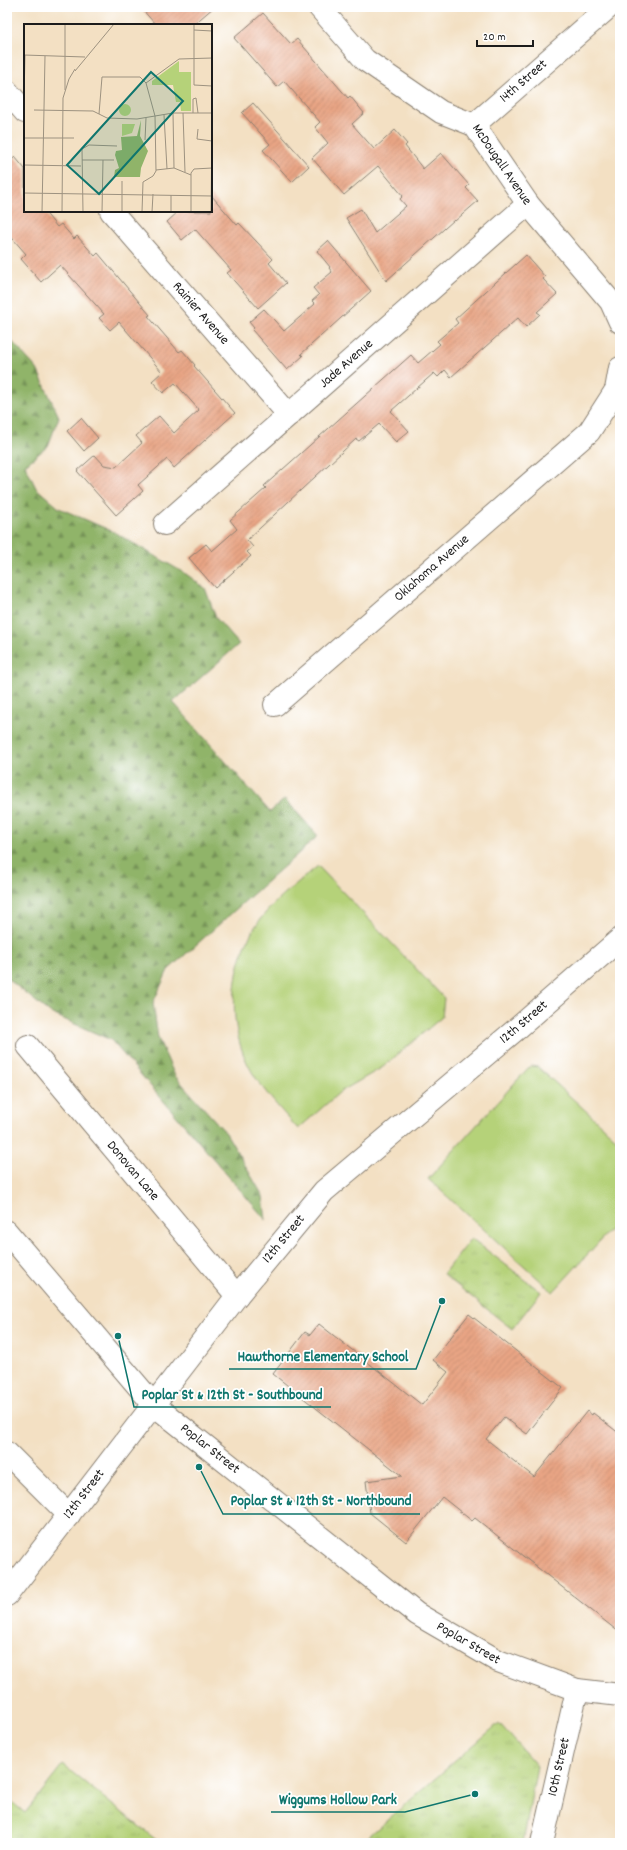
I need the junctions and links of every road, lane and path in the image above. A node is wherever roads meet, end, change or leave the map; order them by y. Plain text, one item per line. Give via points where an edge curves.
1 (319, 7) edge
2 (609, 7) edge
3 (7, 91) edge
4 (24, 111) edge
5 (474, 125) junction
6 (528, 204) junction
7 (112, 212) edge
8 (620, 322) edge
9 (620, 368) edge
10 (289, 415) junction
11 (165, 524) dead end
12 (275, 705) dead end
13 (620, 939) edge
14 (28, 1046) dead end
15 (7, 1232) edge
16 (237, 1296) junction
17 (154, 1405) junction
18 (7, 1453) edge
19 (69, 1515) junction
20 (7, 1595) edge
21 (576, 1690) junction
22 (620, 1695) edge
23 (542, 1843) edge

1 - 5 street, McDougall Avenue via 365,60 441,112
2 - 5 street, 14th Street
3 - 4 street
5 - 6 street, McDougall Avenue
6 - 8 street, McDougall Avenue via 611,302
6 - 10 street, Jade Avenue
7 - 10 street, Rainier Avenue
9 - 12 street, Oklahoma Avenue via 616,390 589,432
10 - 11 street, Jade Avenue
13 - 16 street, 12th Street via 324,1191
14 - 16 street, Donovan Lane
15 - 17 street, Poplar Street
16 - 17 street, 12th Street
17 - 19 street, 12th Street
17 - 21 street, Poplar Street via 417,1614 498,1661
18 - 19 street
19 - 20 street, 12th Street
21 - 22 street, Poplar Street
21 - 23 street, 10th Street

